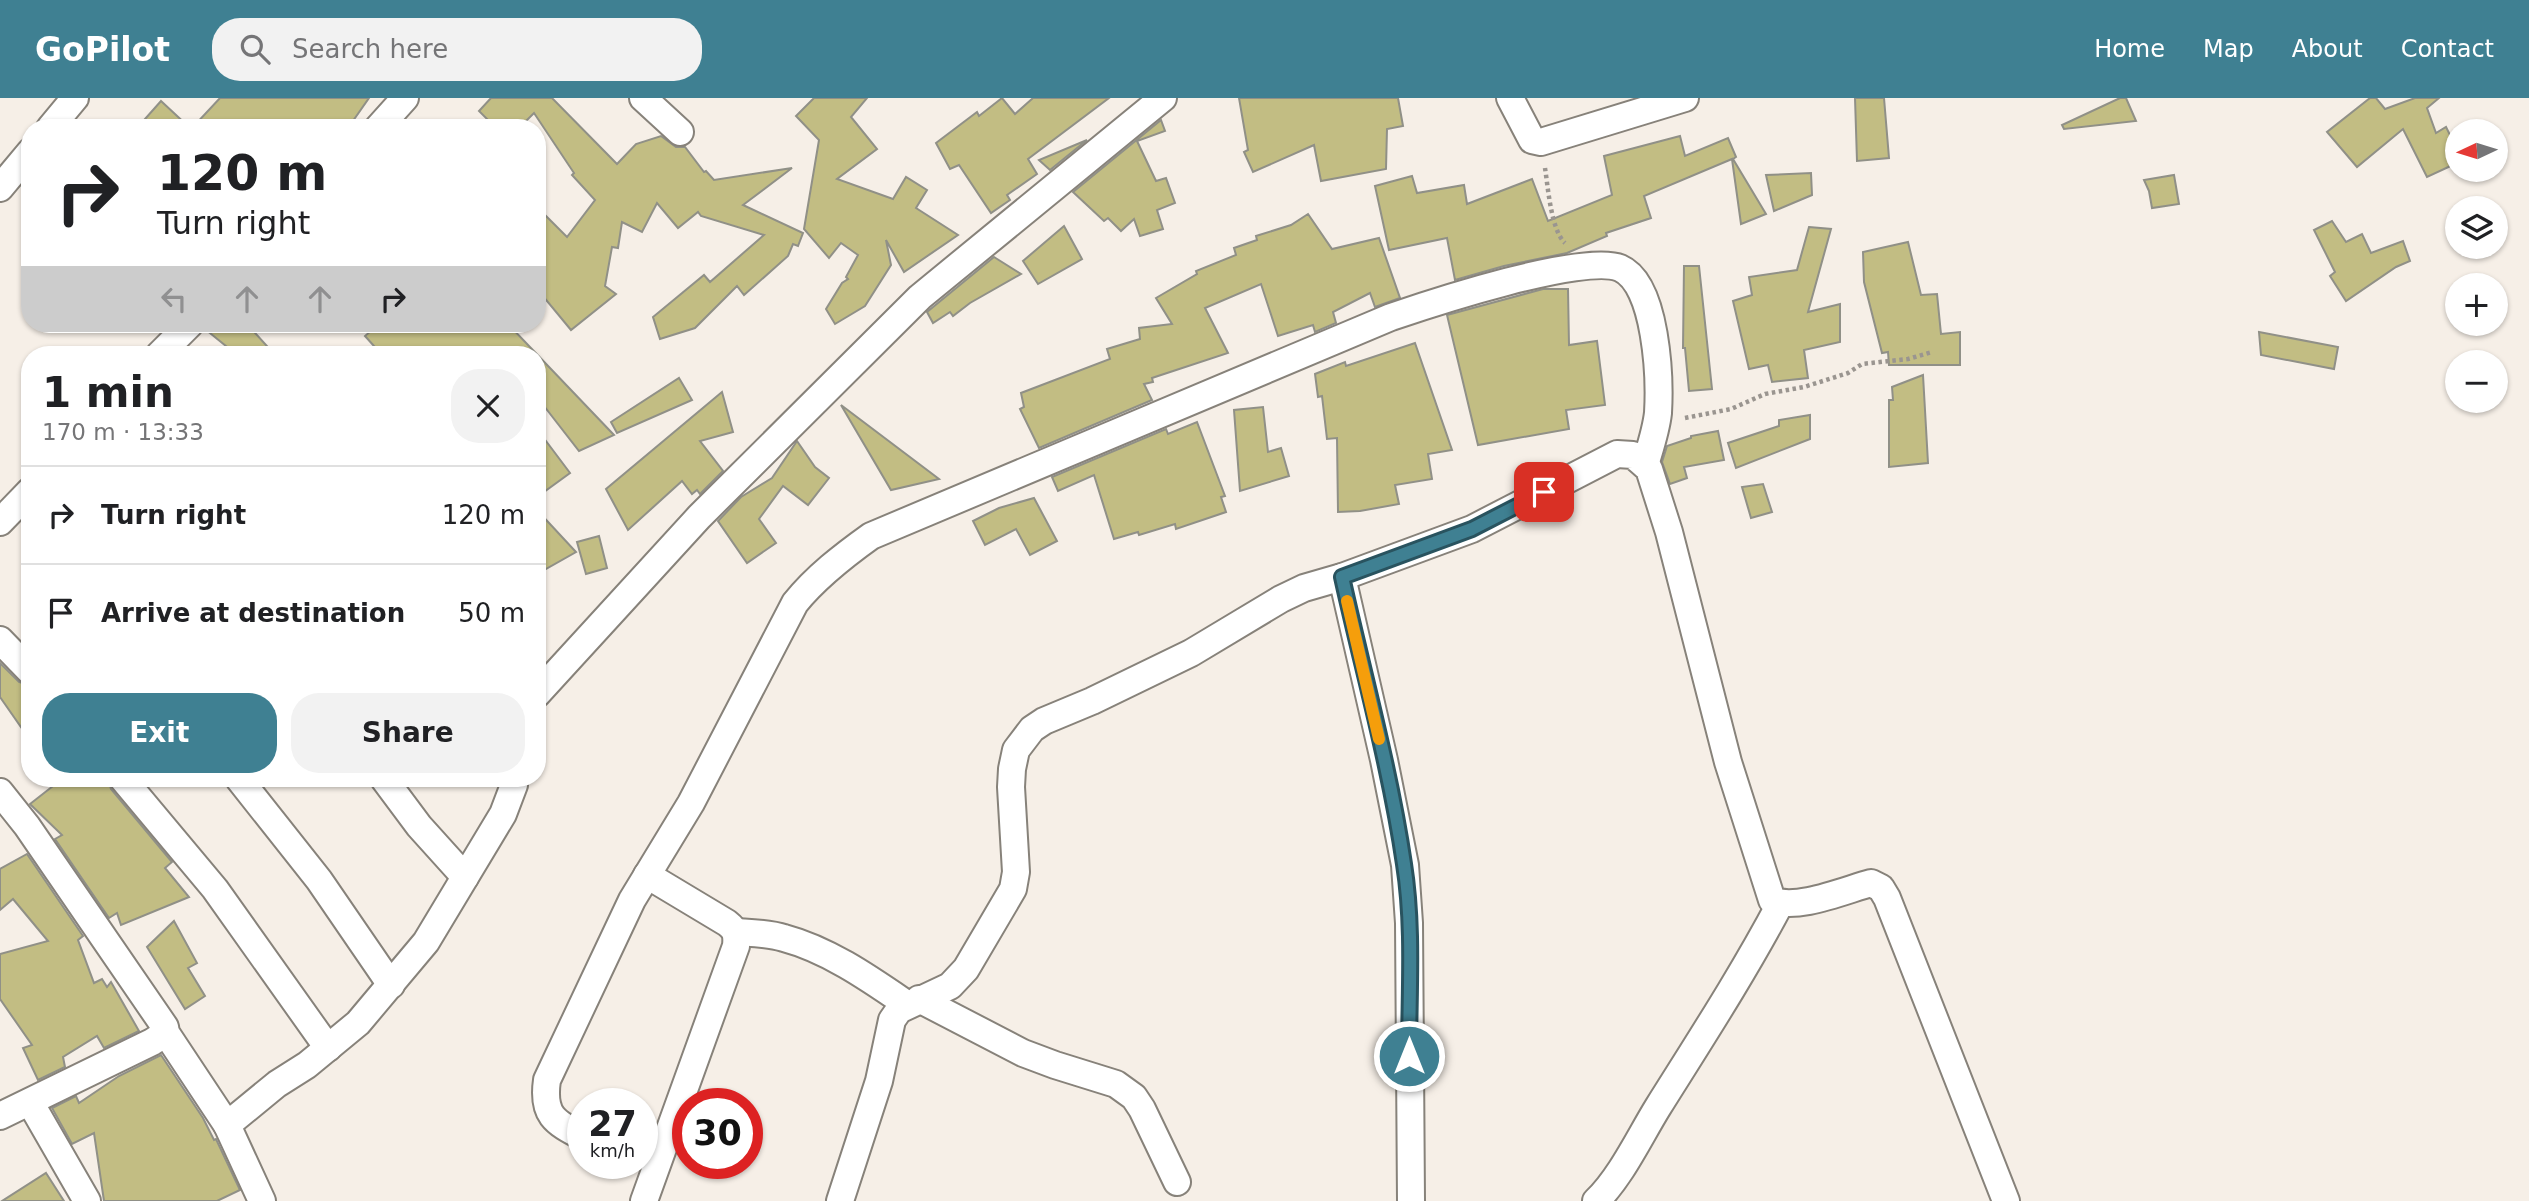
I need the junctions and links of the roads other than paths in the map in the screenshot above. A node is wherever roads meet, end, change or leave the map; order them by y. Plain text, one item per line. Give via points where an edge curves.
1 (75, 98) edge
2 (405, 98) edge
3 (643, 98) edge
4 (1163, 98) edge
5 (1510, 98) edge
6 (1685, 98) edge
7 (58, 119) edge
8 (386, 119) edge
9 (680, 132) dead end
10 (21, 163) edge
11 (0, 188) edge
12 (1645, 465) junction
13 (1342, 577) junction
14 (0, 640) edge
15 (21, 662) edge
16 (546, 684) edge
17 (130, 787) edge
18 (245, 787) edge
19 (390, 787) edge
20 (513, 787) edge
21 (0, 792) edge
22 (647, 875) junction
23 (465, 877) junction
24 (1780, 904) junction
25 (736, 932) junction
26 (391, 985) junction
27 (913, 1002) junction
28 (166, 1032) junction
29 (328, 1048) junction
30 (30, 1102) junction
31 (0, 1116) edge
32 (227, 1125) junction
33 (567, 1129) edge
34 (658, 1141) edge
35 (647, 1179) edge
36 (1177, 1182) dead end
37 (87, 1201) edge
38 (262, 1201) edge
39 (644, 1201) edge
40 (840, 1201) edge
41 (1411, 1201) edge
42 (1596, 1201) edge
43 (2006, 1201) edge

1 - 7 street
2 - 8 street
3 - 9 street
4 - 16 street via 920,297 699,517
5 - 6 street via 1532,140 1541,142
10 - 11 street
12 - 13 street via 1633,456 1617,454 1472,529
12 - 22 street via 1657,416 1658,362 1651,315 1640,288 1621,268 1564,270 1454,296 1391,317 871,536 844,556 795,603 691,803
12 - 24 street via 1669,532 1728,762 1772,900
13 - 27 street via 1281,599 1191,653 1032,729 1016,750 1012,769 1013,889 966,969 950,986
13 - 41 street via 1405,865
14 - 15 street
17 - 29 street via 215,889
18 - 26 street via 319,880
19 - 23 street
20 - 23 street via 503,814
21 - 28 street
22 - 25 street
22 - 33 street via 547,1080 546,1103 551,1116
23 - 26 street via 426,942
24 - 42 street via 1743,972
24 - 43 street via 1871,883 1881,888
25 - 27 street via 785,938 816,950
25 - 34 street via 736,947
26 - 29 street via 358,1023
27 - 36 street via 1023,1053 1125,1090 1142,1110
27 - 40 street via 892,1020 879,1081
28 - 30 street
28 - 32 street
29 - 32 street
30 - 31 street
30 - 37 street
32 - 38 street
35 - 39 street

